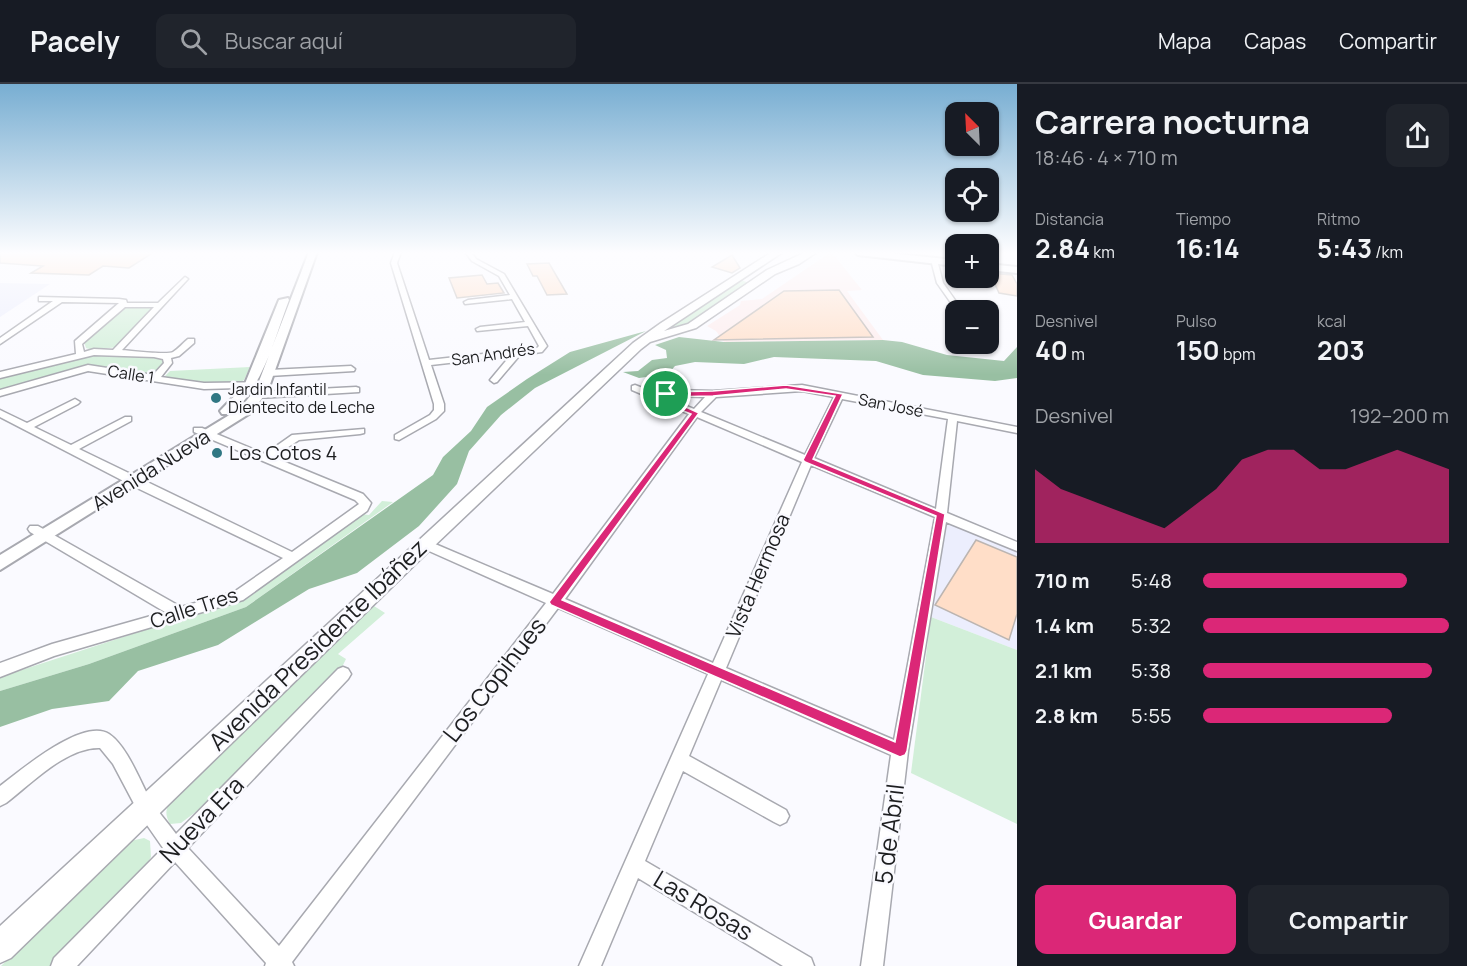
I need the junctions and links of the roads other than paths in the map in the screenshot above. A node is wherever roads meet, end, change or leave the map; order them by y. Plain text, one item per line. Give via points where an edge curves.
1 (172, 293) edge
2 (292, 293) edge
3 (404, 293) edge
4 (511, 293) edge
5 (716, 293) edge
6 (738, 293) edge
7 (513, 297) junction
8 (42, 299) dead end
9 (61, 299) junction
10 (468, 302) dead end
11 (123, 305) junction
12 (161, 305) junction
13 (282, 320) junction
14 (528, 324) junction
15 (480, 329) dead end
16 (670, 329) junction
17 (191, 340) dead end
18 (0, 342) edge
19 (116, 352) junction
20 (517, 353) junction
21 (80, 355) junction
22 (168, 357) junction
23 (426, 363) junction
24 (351, 369) dead end
25 (0, 375) edge
26 (155, 378) junction
27 (494, 380) dead end
28 (261, 385) junction
29 (635, 388) dead end
30 (356, 390) dead end
31 (0, 393) edge
32 (713, 394) junction
33 (840, 394) junction
34 (657, 397) junction
35 (75, 402) dead end
36 (0, 413) edge
37 (695, 413) junction
38 (952, 417) junction
39 (128, 419) dead end
40 (26, 427) junction
41 (1017, 430) edge
42 (360, 431) dead end
43 (203, 433) junction
44 (399, 436) dead end
45 (71, 449) junction
46 (264, 459) junction
47 (808, 460) junction
48 (129, 478) junction
49 (941, 514) junction
50 (39, 532) junction
51 (424, 543) junction
52 (1017, 547) edge
53 (0, 549) edge
54 (294, 558) junction
55 (0, 563) edge
56 (555, 602) junction
57 (179, 613) junction
58 (0, 670) edge
59 (717, 671) junction
60 (343, 675) dead end
61 (900, 751) junction
62 (678, 759) junction
63 (0, 797) edge
64 (146, 809) junction
65 (780, 816) dead end
66 (174, 847) junction
67 (634, 865) junction
68 (0, 947) edge
69 (279, 965) edge
70 (62, 966) edge
71 (590, 966) edge
72 (803, 966) edge
73 (872, 966) edge

1 - 12 street
2 - 13 street, Avenida Nueva
3 - 23 street
4 - 7 street, San Andrés
5 - 16 main road, Avenida Presidente Ibáñez
6 - 16 main road, Avenida Presidente Ibáñez via 692,326
7 - 10 street
7 - 14 street, San Andrés
8 - 9 street
9 - 11 street via 119,301
9 - 18 street
11 - 12 street
11 - 21 street via 78,343
12 - 19 street
13 - 28 street, Avenida Nueva
13 - 28 street, Avenida Nueva
14 - 15 street
14 - 20 street, San Andrés via 543,346
16 - 51 main road, Avenida Presidente Ibáñez via 637,346
17 - 22 street
19 - 21 street
19 - 22 street
20 - 23 street, San Andrés
20 - 27 street
21 - 25 street
22 - 26 street via 168,363
23 - 44 street via 439,411
24 - 28 street
26 - 28 street, Calle 1 via 204,386
26 - 31 street, Calle 1 via 88,368
28 - 30 street
28 - 43 street, Avenida Nueva via 241,414
29 - 34 street
32 - 33 street, San José via 786,387
32 - 34 street, San José via 675,393
32 - 37 street, Los Copihues
33 - 38 street, San José
33 - 47 street, Vista Hermosa
34 - 37 street
35 - 40 street
36 - 40 street
37 - 47 street
37 - 56 street, Los Copihues
38 - 41 street, San José
38 - 49 street, 5 de Abril
39 - 45 street
40 - 45 street
42 - 46 street via 296,437
43 - 46 street
43 - 48 street, Avenida Nueva
45 - 48 street
46 - 54 street, Calle Tres via 359,497 364,503 359,513
47 - 49 street
47 - 59 street, Vista Hermosa
48 - 50 street, Avenida Nueva
48 - 54 street
49 - 52 street
49 - 61 street, 5 de Abril
50 - 53 street, Avenida Nueva
50 - 55 street, Avenida Nueva
50 - 57 street
51 - 56 street
51 - 64 main road, Avenida Presidente Ibáñez
54 - 57 street, Calle Tres via 238,596
56 - 59 street
56 - 69 street, Los Copihues
57 - 58 street, Calle Tres via 52,650
59 - 61 street
59 - 62 street, Vista Hermosa
60 - 66 street, Nueva Era
61 - 73 street, 5 de Abril
62 - 65 street
62 - 67 street, Vista Hermosa
63 - 64 street via 69,747 97,738 104,740 119,758
64 - 66 street
64 - 68 main road, Avenida Presidente Ibáñez
66 - 69 street
66 - 70 street, Nueva Era
67 - 71 street, Vista Hermosa
67 - 72 street, Las Rosas

